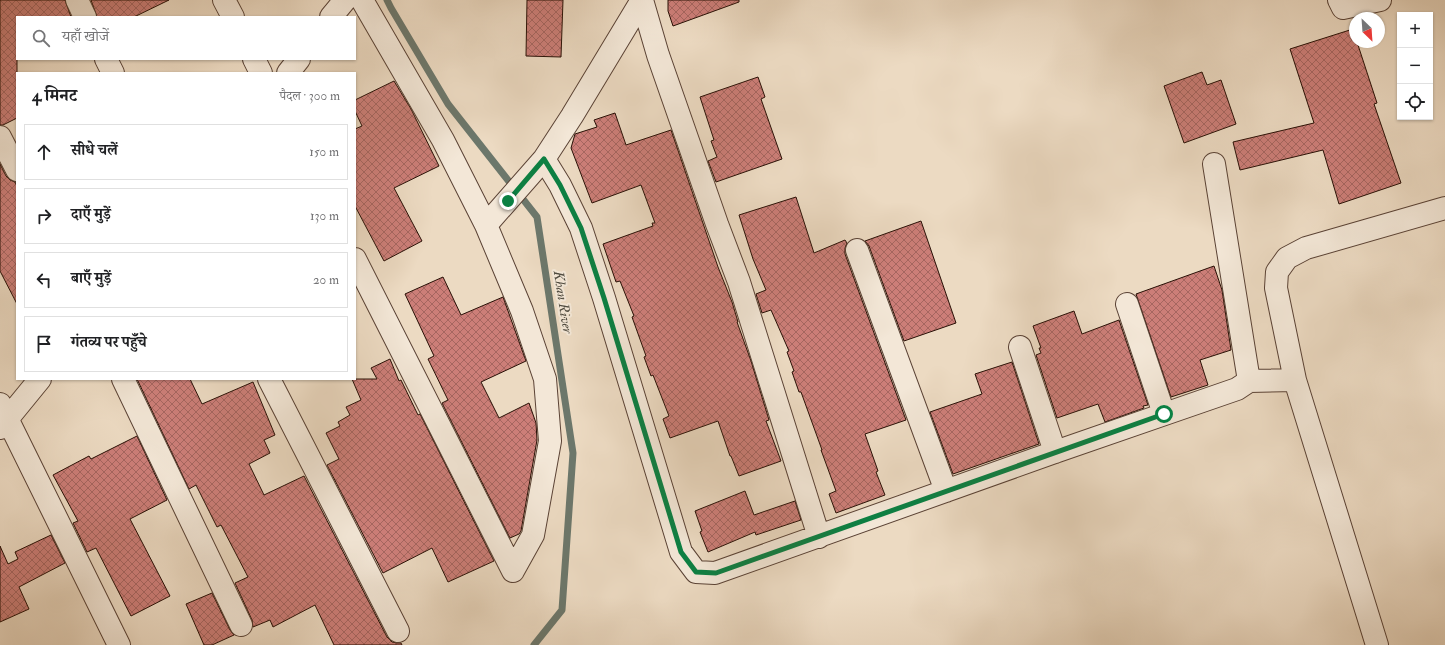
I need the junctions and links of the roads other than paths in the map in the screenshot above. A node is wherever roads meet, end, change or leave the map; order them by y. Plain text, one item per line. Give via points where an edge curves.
1 (77, 0) edge
2 (224, 0) edge
3 (344, 0) edge
4 (362, 0) edge
5 (642, 0) edge
6 (1339, 0) edge
7 (1380, 0) edge
8 (85, 16) edge
9 (232, 16) edge
10 (332, 16) edge
11 (106, 60) edge
12 (254, 60) edge
13 (298, 60) edge
14 (112, 72) edge
15 (260, 72) edge
16 (289, 72) edge
17 (0, 137) edge
18 (544, 159) junction
19 (1214, 164) dead end
20 (16, 168) edge
21 (1445, 208) edge
22 (486, 225) junction
23 (857, 250) dead end
24 (356, 261) edge
25 (1127, 304) dead end
26 (1020, 347) dead end
27 (39, 380) edge
28 (123, 380) edge
29 (270, 380) edge
30 (1295, 380) junction
31 (1249, 381) junction
32 (1164, 414) junction
33 (3, 417) edge
34 (1055, 452) junction
35 (946, 491) junction
36 (819, 537) junction
37 (241, 625) dead end
38 (398, 631) dead end
39 (119, 645) edge
40 (1377, 645) edge

1 - 8 street
2 - 9 street
3 - 10 street
4 - 22 street via 443,140
5 - 18 street
5 - 36 street via 663,70 739,282
6 - 7 street via 1343,8
11 - 14 street
12 - 15 street
13 - 16 street
17 - 20 street
18 - 22 street
18 - 36 street via 581,228 681,552 696,572 716,573
19 - 31 street
21 - 30 street via 1306,248 1288,258 1277,272 1276,288
22 - 24 street via 522,311 546,387 550,441 533,535 512,571
23 - 35 street
25 - 32 street
26 - 34 street
27 - 33 street
28 - 37 street
29 - 38 street
30 - 31 street
30 - 40 street
31 - 32 street via 1237,389
32 - 34 street
33 - 39 street
34 - 35 street
35 - 36 street

